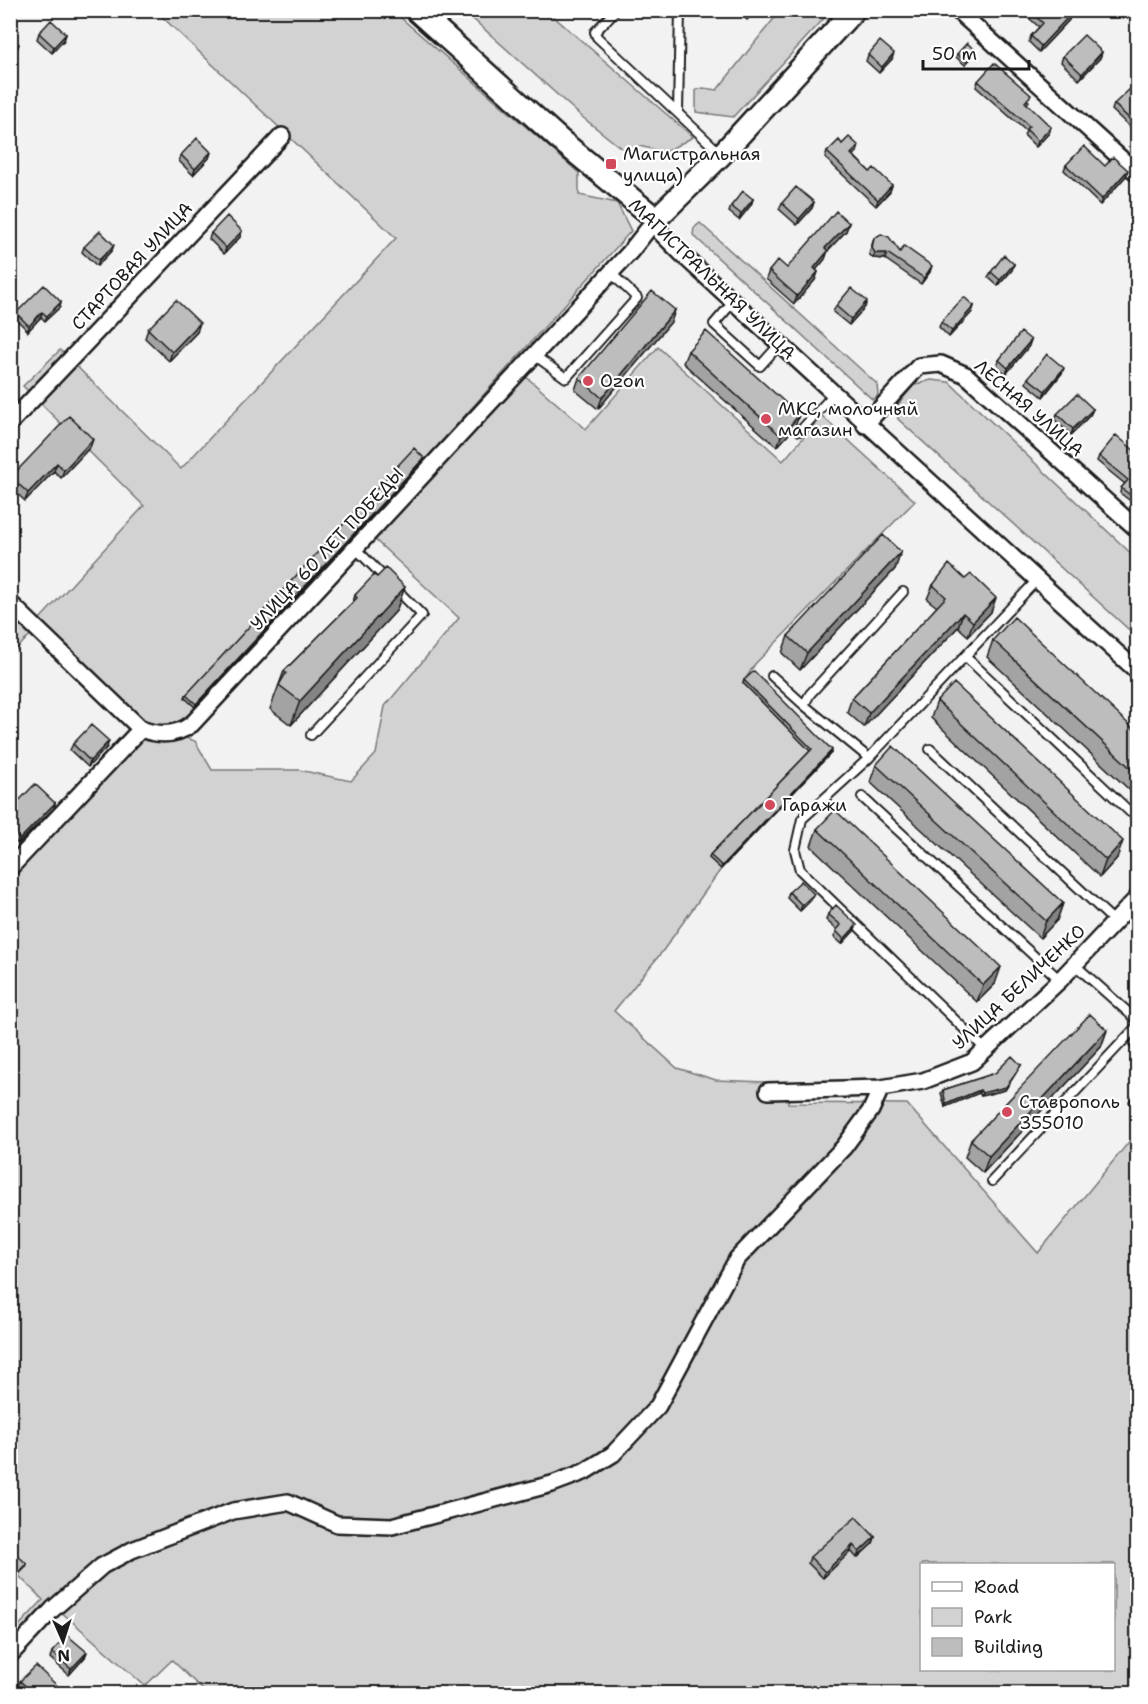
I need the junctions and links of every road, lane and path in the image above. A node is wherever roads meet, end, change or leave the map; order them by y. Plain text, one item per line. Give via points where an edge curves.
1 (416, 10) edge
2 (616, 10) edge
3 (680, 10) edge
4 (854, 10) edge
5 (957, 10) edge
6 (678, 112) junction
7 (282, 136) dead end
8 (722, 154) junction
9 (1137, 174) edge
10 (656, 219) junction
11 (611, 273) junction
12 (733, 303) junction
13 (779, 345) junction
14 (534, 355) junction
15 (833, 395) junction
16 (10, 423) edge
17 (865, 425) junction
18 (800, 430) edge
19 (1137, 530) edge
20 (354, 547) junction
21 (1036, 581) junction
22 (903, 592) dead end
23 (10, 603) edge
24 (966, 656) junction
25 (1137, 672) edge
26 (772, 676) dead end
27 (804, 705) junction
28 (141, 729) junction
29 (311, 735) dead end
30 (930, 749) dead end
31 (869, 758) junction
32 (862, 797) dead end
33 (1131, 812) dead end
34 (10, 868) edge
35 (1137, 897) edge
36 (1114, 922) junction
37 (1075, 965) junction
38 (1060, 980) junction
39 (1137, 1023) edge
40 (986, 1049) junction
41 (881, 1088) junction
42 (768, 1091) dead end
43 (992, 1181) dead end
44 (10, 1655) edge

1 - 10 street, МАГИСТРАЛЬНАЯ УЛИЦА via 559,139
2 - 6 lane via 595,32 597,37
3 - 6 lane
4 - 8 street
5 - 9 street
6 - 8 lane
7 - 16 street, СТАРТОВАЯ УЛИЦА
8 - 10 street
10 - 11 street, УЛИЦА 60 ЛЕТ ПОБЕДЫ
10 - 12 street, МАГИСТРАЛЬНАЯ УЛИЦА via 661,234
11 - 14 street, УЛИЦА 60 ЛЕТ ПОБЕДЫ
11 - 14 lane via 637,298 566,378
12 - 13 street, МАГИСТРАЛЬНАЯ УЛИЦА
12 - 13 lane via 714,324 729,338 760,366
13 - 15 street, МАГИСТРАЛЬНАЯ УЛИЦА
14 - 20 street, УЛИЦА 60 ЛЕТ ПОБЕДЫ
15 - 17 street, МАГИСТРАЛЬНАЯ УЛИЦА
15 - 18 lane
17 - 19 street, ЛЕСНАЯ УЛИЦА via 919,366 941,364 966,375
17 - 21 street, МАГИСТРАЛЬНАЯ УЛИЦА
20 - 28 street, УЛИЦА 60 ЛЕТ ПОБЕДЫ via 192,724 172,734
20 - 29 lane via 422,615
21 - 24 lane
21 - 25 street, МАГИСТРАЛЬНАЯ УЛИЦА
22 - 27 lane
23 - 28 street
24 - 31 lane
24 - 33 lane
26 - 27 lane
27 - 31 lane
28 - 34 street
30 - 36 lane
31 - 40 lane via 802,819 795,850 800,870
32 - 38 lane
35 - 36 street, УЛИЦА БЕЛИЧЕНКО
36 - 37 street, УЛИЦА БЕЛИЧЕНКО
37 - 38 street, УЛИЦА БЕЛИЧЕНКО
37 - 39 lane
38 - 40 street, УЛИЦА БЕЛИЧЕНКО
39 - 43 lane
40 - 41 street, УЛИЦА БЕЛИЧЕНКО via 955,1071
41 - 42 street, УЛИЦА БЕЛИЧЕНКО
41 - 44 street via 844,1148 737,1259 658,1406 613,1454 584,1472 552,1484 392,1526 337,1524 288,1502 233,1511 132,1550 102,1566 53,1609

